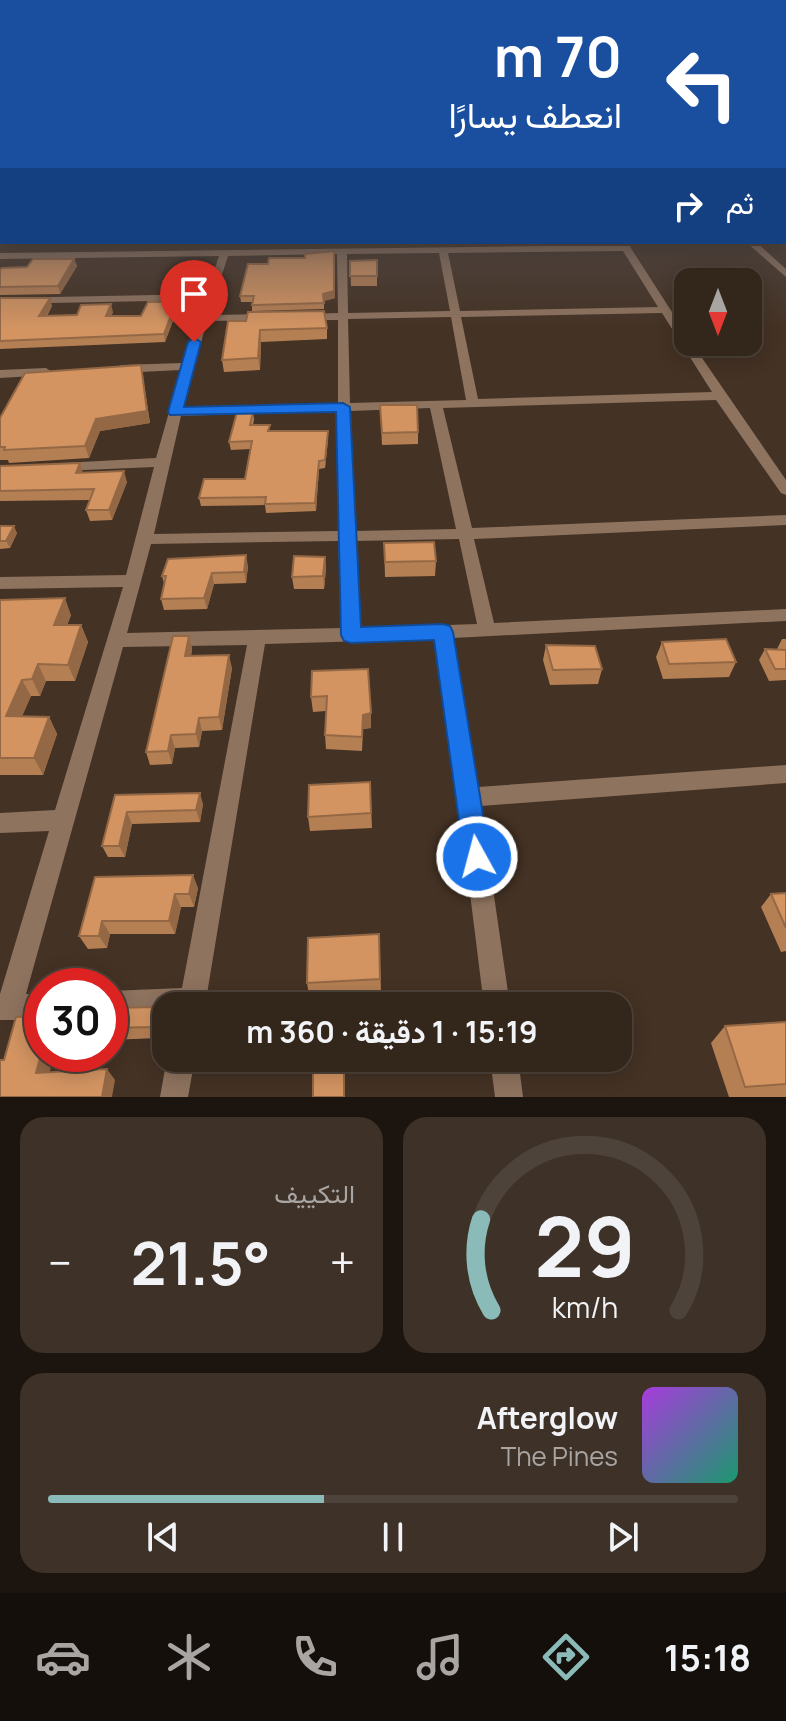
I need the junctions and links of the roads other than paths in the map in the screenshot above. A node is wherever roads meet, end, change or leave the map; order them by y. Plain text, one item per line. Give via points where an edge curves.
1 (753, 244) edge
2 (624, 245) edge
3 (418, 246) edge
4 (443, 250) junction
5 (342, 252) junction
6 (224, 254) junction
7 (0, 257) edge
8 (786, 274) edge
9 (209, 297) junction
10 (0, 301) edge
11 (666, 310) junction
12 (454, 314) junction
13 (343, 316) junction
14 (281, 317) edge
15 (296, 317) edge
16 (202, 318) junction
17 (186, 366) junction
18 (107, 369) edge
19 (60, 371) edge
20 (0, 374) edge
21 (720, 396) junction
22 (473, 404) junction
23 (436, 405) junction
24 (343, 407) junction
25 (175, 412) junction
26 (160, 462) junction
27 (44, 468) edge
28 (786, 490) edge
29 (786, 520) edge
30 (463, 534) junction
31 (346, 537) junction
32 (145, 539) junction
33 (132, 581) junction
34 (0, 583) edge
35 (786, 615) edge
36 (487, 630) junction
37 (443, 632) junction
38 (351, 635) junction
39 (257, 639) junction
40 (116, 640) junction
41 (786, 774) edge
42 (469, 797) junction
43 (62, 820) junction
44 (0, 823) edge
45 (194, 992) edge
46 (495, 992) edge
47 (128, 1004) edge
48 (152, 1004) edge
49 (24, 1007) edge
50 (4, 1008) edge
51 (178, 1072) edge
52 (506, 1072) edge
53 (174, 1097) edge
54 (509, 1097) edge

1 - 8 street
2 - 4 street
2 - 11 street
3 - 4 street
3 - 5 street
4 - 12 street
5 - 6 street
5 - 13 street
6 - 7 street
6 - 9 street
9 - 10 street
9 - 16 street
11 - 12 street
11 - 21 street
12 - 13 street
12 - 22 street
13 - 15 street
13 - 24 street
14 - 16 street
16 - 17 street
17 - 18 street
17 - 25 street
19 - 20 street
21 - 22 street
21 - 28 street
22 - 23 street
23 - 24 street
23 - 30 street
24 - 25 street
24 - 31 street
25 - 26 street
26 - 27 street
26 - 32 street
29 - 30 street
30 - 31 street
30 - 36 street
31 - 32 street
31 - 38 street
32 - 33 street
33 - 34 street
33 - 40 street
35 - 36 street
36 - 37 street
37 - 38 street
37 - 42 street
38 - 39 street
39 - 40 street
39 - 45 street
40 - 43 street
41 - 42 street
42 - 46 street
43 - 44 street
43 - 50 street
47 - 48 street
49 - 50 street
51 - 53 street
52 - 54 street

